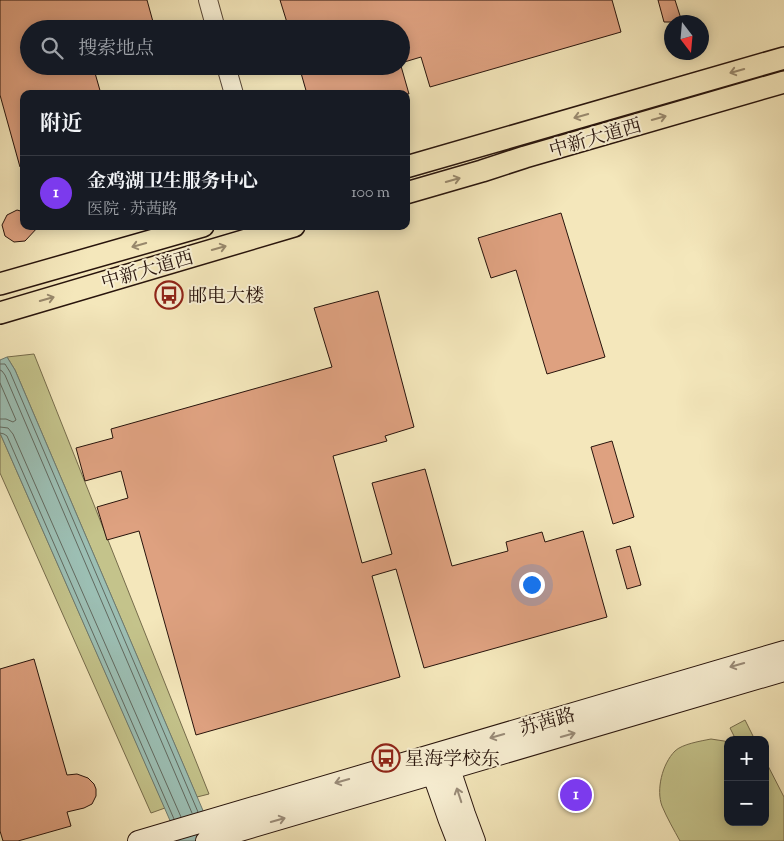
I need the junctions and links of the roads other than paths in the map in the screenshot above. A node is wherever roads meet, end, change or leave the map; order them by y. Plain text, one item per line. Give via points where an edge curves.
1 (208, 0) edge
2 (214, 20) edge
3 (784, 58) edge
4 (229, 75) edge
5 (784, 82) edge
6 (233, 90) edge
7 (410, 166) edge
8 (410, 192) edge
9 (189, 230) edge
10 (280, 230) edge
11 (0, 284) edge
12 (0, 313) edge
13 (784, 651) edge
14 (784, 671) edge
15 (436, 754) junction
16 (442, 772) junction
17 (228, 824) junction
18 (146, 839) edge
19 (206, 841) edge
20 (457, 841) edge
21 (475, 841) edge

1 - 2 street
3 -> 7 main road, 中新大道西
4 - 6 street
8 -> 5 main road, 中新大道西
9 -> 11 main road, 中新大道西
12 -> 10 main road, 中新大道西
13 -> 15 main road, 苏茜路
16 -> 14 main road, 苏茜路
15 - 16 main road
15 -> 17 main road, 苏茜路
17 -> 16 main road, 苏茜路
16 - 20 main road via 448,818
21 -> 16 main road via 465,814
17 - 18 main road, 苏茜路
17 - 19 main road, 苏茜路

